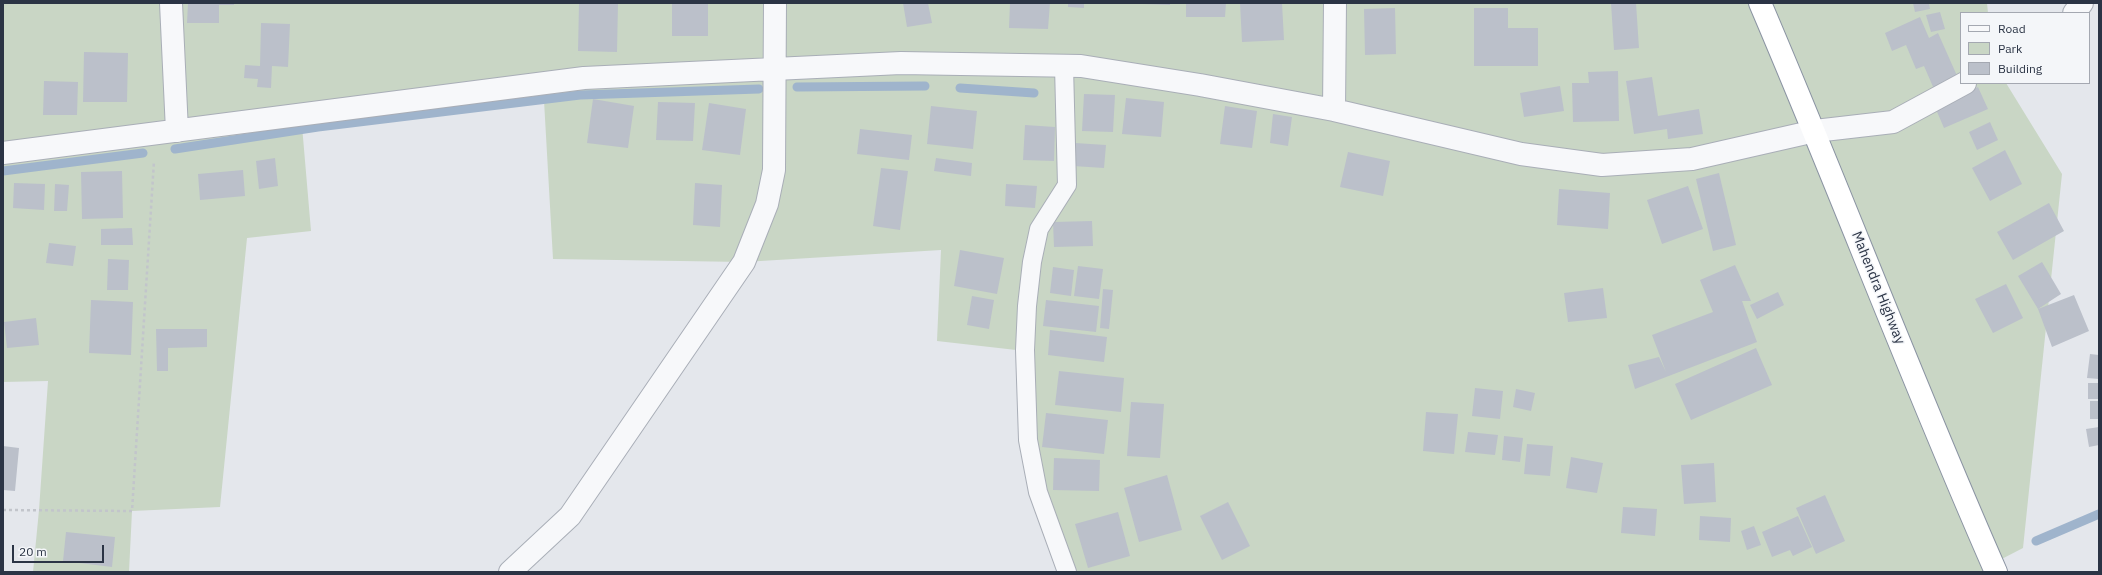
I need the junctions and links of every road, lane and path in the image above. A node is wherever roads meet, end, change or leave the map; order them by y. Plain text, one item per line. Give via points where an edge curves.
1 (171, 3) edge
2 (775, 3) edge
3 (1335, 3) edge
4 (1760, 3) edge
5 (2082, 3) edge
6 (2075, 12) edge
7 (1064, 66) junction
8 (775, 69) junction
9 (1963, 84) edge
10 (1334, 110) junction
11 (177, 131) junction
12 (1814, 131) junction
13 (156, 134) junction
14 (3, 153) edge
15 (3, 510) edge
16 (510, 572) edge
17 (1067, 572) edge
18 (1996, 572) edge

1 - 11 street
2 - 8 street
3 - 10 street
4 - 12 highway, Mahendra Highway
5 - 6 street
7 - 8 street via 901,63
7 - 10 street via 1080,66 1200,85
7 - 17 lane via 1067,185 1039,230 1026,306 1025,350 1028,440 1038,492
8 - 11 street via 584,78
8 - 16 street via 774,170 767,204 744,262 570,516
9 - 12 street via 1893,122
10 - 12 street via 1521,154 1602,165 1692,158
11 - 13 street
12 - 18 highway, Mahendra Highway via 1963,499
13 - 14 street
13 - 15 path via 132,511

